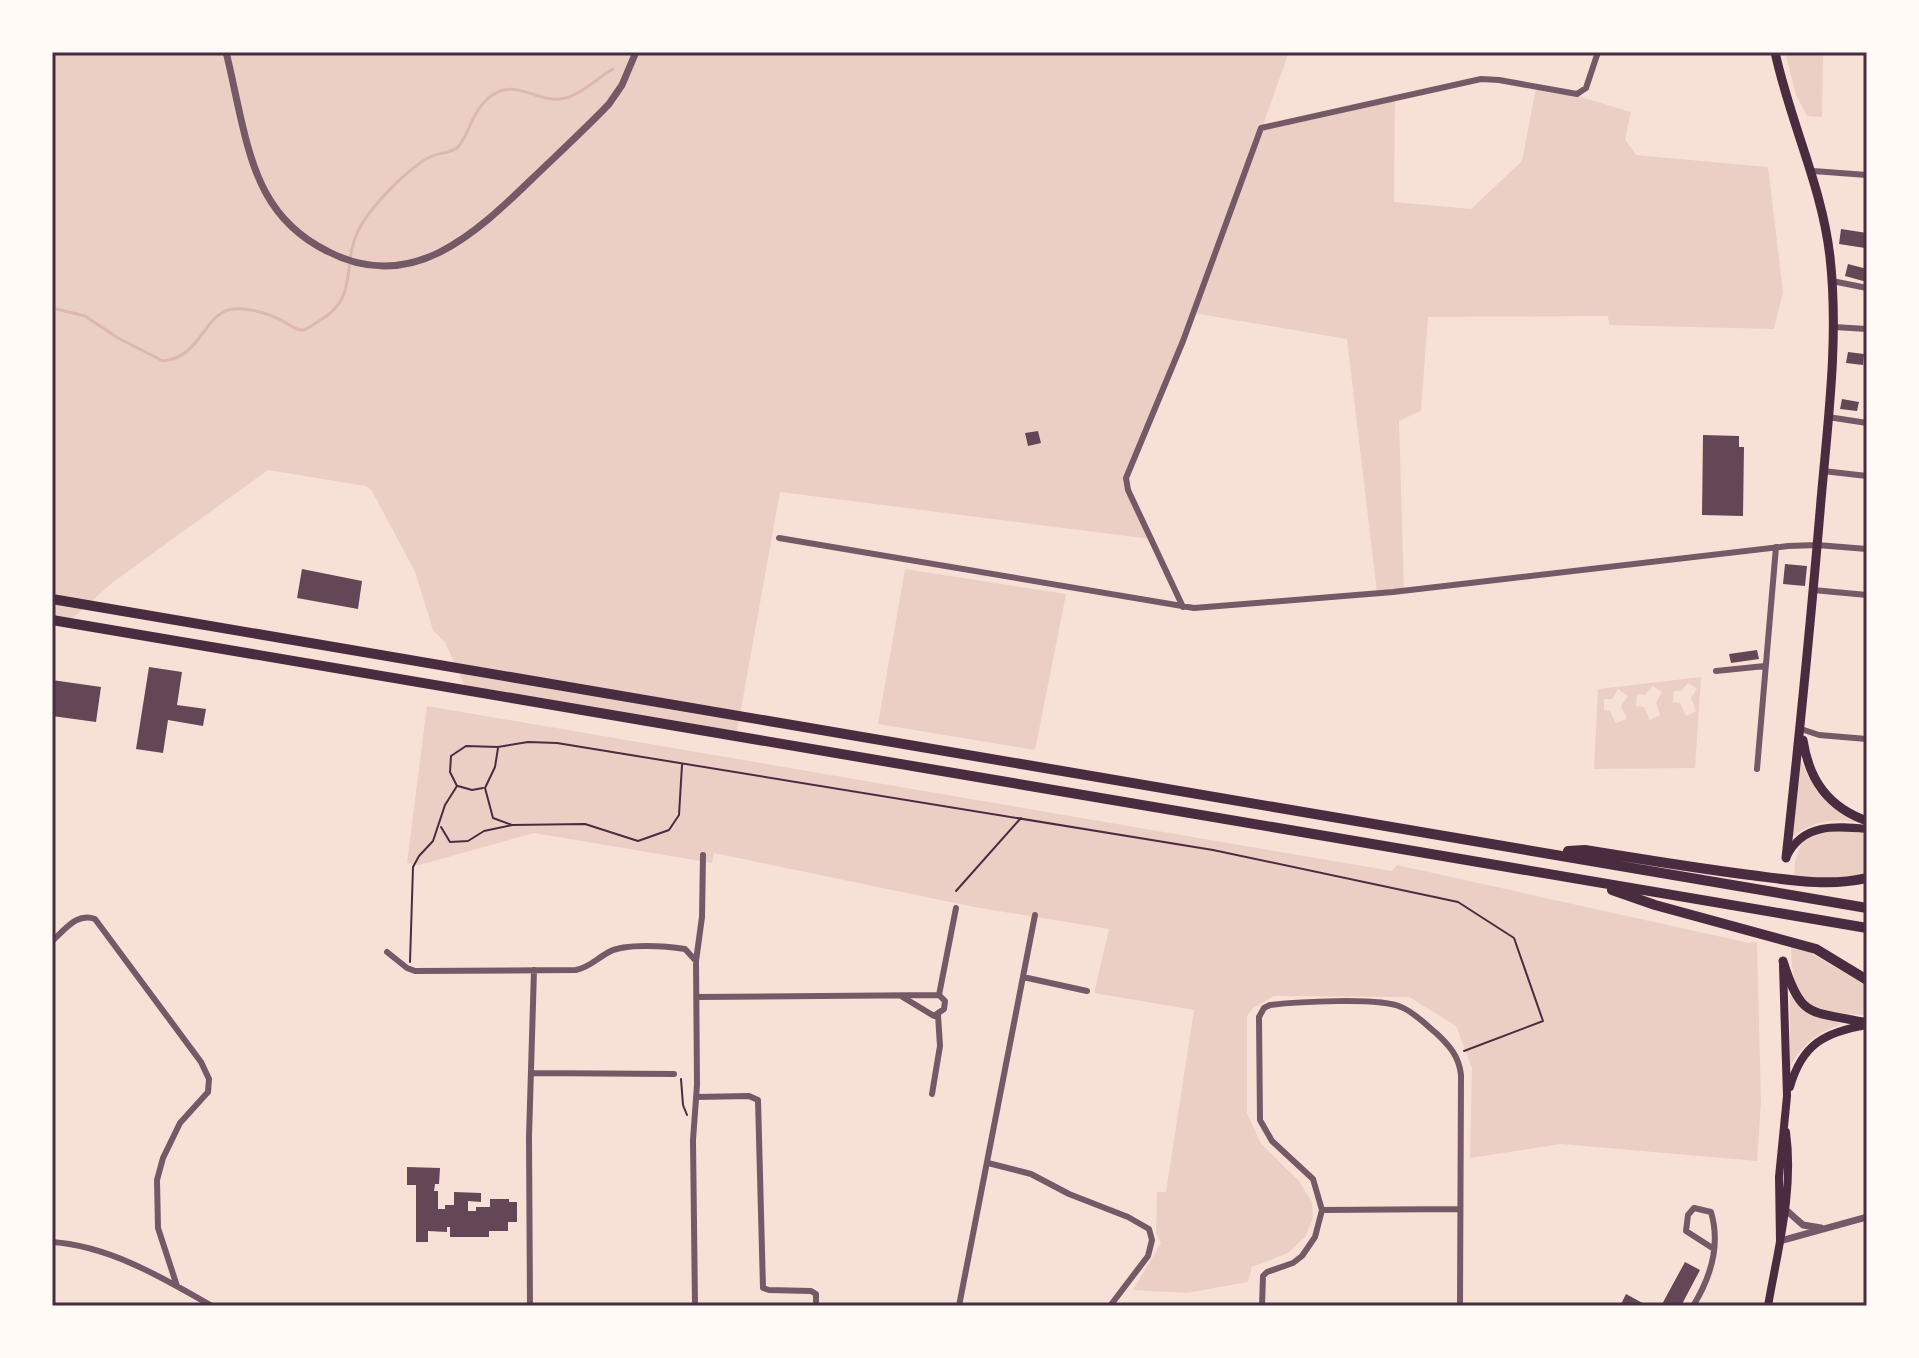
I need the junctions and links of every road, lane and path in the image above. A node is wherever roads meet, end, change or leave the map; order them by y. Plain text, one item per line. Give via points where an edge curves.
1 (226, 52) edge
2 (636, 52) edge
3 (1598, 52) edge
4 (1775, 52) edge
5 (1813, 171) junction
6 (1867, 175) edge
7 (1832, 281) junction
8 (1867, 288) edge
9 (1834, 327) junction
10 (1867, 329) edge
11 (1828, 417) junction
12 (1867, 423) edge
13 (1823, 471) junction
14 (1867, 476) edge
15 (779, 538) dead end
16 (1817, 545) junction
17 (1776, 547) junction
18 (1867, 549) edge
19 (1813, 590) junction
20 (1867, 595) edge
21 (52, 599) edge
22 (1184, 607) junction
23 (52, 620) edge
24 (1765, 666) junction
25 (1716, 671) dead end
26 (1801, 729) junction
27 (1867, 739) edge
28 (498, 747) junction
29 (682, 765) junction
30 (1757, 769) dead end
31 (457, 786) junction
32 (485, 788) junction
33 (1022, 817) junction
34 (493, 818) junction
35 (1867, 821) edge
36 (512, 825) junction
37 (440, 826) junction
38 (492, 829) junction
39 (1867, 829) edge
40 (1554, 853) junction
41 (703, 855) dead end
42 (1786, 858) joint
43 (1867, 878) edge
44 (1587, 881) junction
45 (956, 891) dead end
46 (956, 908) dead end
47 (1867, 908) edge
48 (1035, 915) dead end
49 (1867, 928) edge
50 (52, 941) edge
51 (387, 952) dead end
52 (696, 961) junction
53 (1783, 961) joint
54 (410, 969) junction
55 (534, 970) junction
56 (1023, 977) junction
57 (1867, 980) edge
58 (1087, 991) dead end
59 (899, 995) junction
60 (939, 995) junction
61 (697, 997) junction
62 (938, 1015) junction
63 (1867, 1024) edge
64 (1457, 1058) junction
65 (531, 1073) junction
66 (674, 1074) joint
67 (932, 1094) dead end
68 (1787, 1096) junction
69 (696, 1097) junction
70 (687, 1115) dead end
71 (1785, 1127) junction
72 (988, 1163) junction
73 (1459, 1209) junction
74 (1322, 1210) junction
75 (1786, 1210) junction
76 (1867, 1217) edge
77 (1828, 1228) junction
78 (1780, 1241) junction
79 (52, 1242) edge
80 (1714, 1249) junction
81 (177, 1286) junction
82 (212, 1306) edge
83 (530, 1306) edge
84 (695, 1306) edge
85 (816, 1306) edge
86 (959, 1306) edge
87 (1110, 1306) edge
88 (1262, 1306) edge
89 (1460, 1306) edge
90 (1693, 1306) edge
91 (1768, 1306) edge

1 - 2 street via 249,149 265,191 290,225 335,255 389,266 448,249 472,233 605,108
3 - 22 street via 1580,93 1481,79 1261,128 1126,478
4 - 5 main road
5 - 6 street
5 - 7 main road
7 - 8 street
7 - 9 main road
9 - 10 street
9 - 11 main road
11 - 12 street
11 - 13 main road
13 - 14 street
13 - 16 main road
15 - 22 street
16 - 17 street
16 - 18 street
16 - 19 main road
17 - 22 street via 1393,592
17 - 24 street
19 - 20 street
19 - 26 main road
21 - 40 highway
23 - 44 highway
24 - 25 street
24 - 30 street
26 - 27 street
26 - 35 main road via 1806,758 1822,791 1837,807
26 - 42 main road
28 - 29 path via 557,743
28 - 31 path via 466,746 451,756 450,772
28 - 32 path
29 - 33 path
29 - 36 path via 679,815 669,830 638,841 585,824
31 - 32 path
31 - 37 path
32 - 34 path
33 - 45 path
33 - 64 path via 1213,850 1458,902 1514,938 1543,1021 1465,1050
34 - 36 path
34 - 38 path
36 - 38 path
37 - 38 path via 450,842 468,841
37 - 54 path via 413,867
39 - 42 main road via 1811,832 1796,841
40 - 43 highway via 1585,850 1815,883
40 - 47 highway
41 - 52 street
44 - 49 highway
44 - 57 highway via 1816,949
46 - 60 street
48 - 56 street
50 - 81 street via 80,918 95,919 208,1075 208,1092 176,1131 157,1180 158,1228
51 - 54 street
52 - 55 street via 681,948 635,947 610,951 581,969
52 - 61 street
53 - 63 main road via 1794,994 1806,1007
53 - 68 main road
54 - 55 street
55 - 65 street
56 - 58 street
56 - 72 street
59 - 60 street
59 - 61 street
59 - 62 street via 927,1014
60 - 62 street via 945,1003
61 - 69 street
62 - 67 street via 940,1046
63 - 68 main road via 1812,1046 1796,1066
64 - 73 street
64 - 74 street via 1419,1019 1394,1004 1321,1002 1264,1008 1259,1017 1260,1120 1272,1141 1313,1179
65 - 66 street
65 - 83 street
66 - 70 path via 684,1085
68 - 71 main road
69 - 84 street
69 - 85 street via 758,1100 763,1288 811,1291
71 - 75 main road
71 - 78 main road via 1778,1187
72 - 86 street
72 - 87 street via 1031,1174 1147,1228 1152,1236 1148,1256
73 - 74 street
73 - 89 street
74 - 88 street via 1318,1232 1302,1256 1263,1276
75 - 77 street via 1803,1225
75 - 78 main road
76 - 77 street
77 - 78 street
78 - 91 main road
79 - 81 street via 114,1256
80 - 80 street via 1712,1214 1694,1208 1686,1231
80 - 90 street via 1710,1277
81 - 82 street

